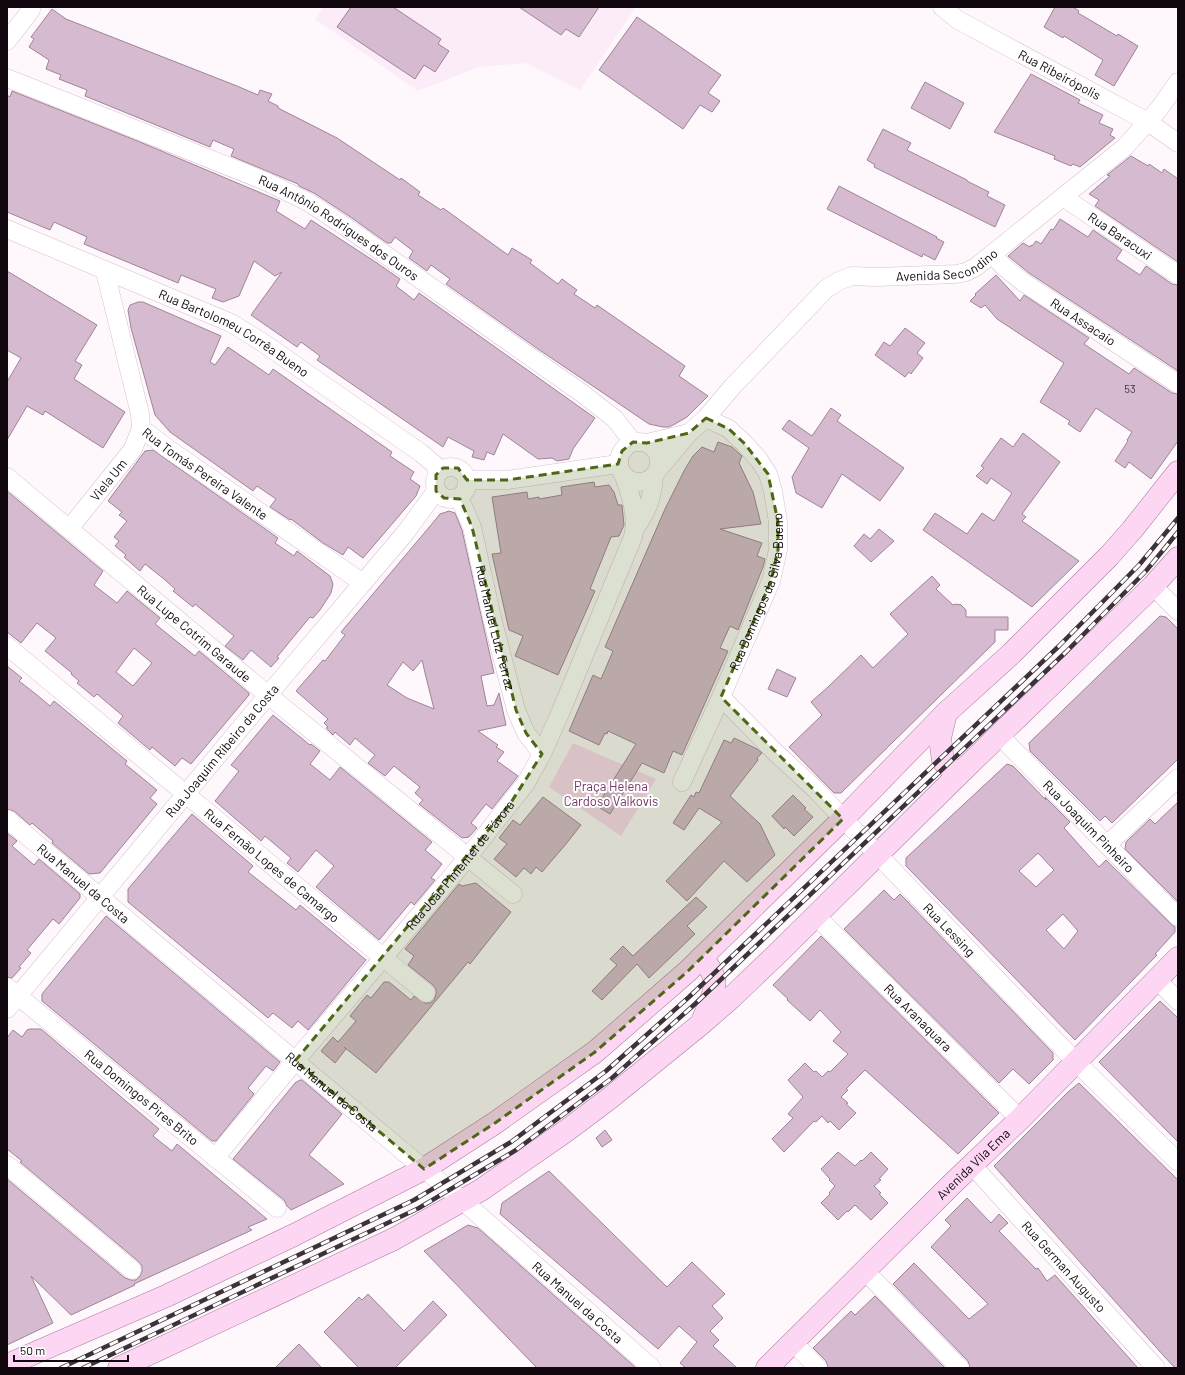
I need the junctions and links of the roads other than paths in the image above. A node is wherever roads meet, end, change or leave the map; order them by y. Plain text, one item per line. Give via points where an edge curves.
1 (942, 7) edge
2 (31, 10) dead end
3 (7, 41) edge
4 (7, 78) edge
5 (1178, 82) edge
6 (1148, 122) junction
7 (1178, 143) edge
8 (1063, 197) junction
9 (7, 229) edge
10 (992, 254) junction
11 (105, 271) junction
12 (1178, 275) edge
13 (1178, 384) edge
14 (706, 418) junction
15 (142, 428) junction
16 (689, 433) junction
17 (640, 443) junction
18 (621, 470) junction
19 (439, 471) junction
20 (1178, 472) edge
21 (656, 474) junction
22 (7, 477) edge
23 (467, 480) junction
24 (436, 490) junction
25 (459, 497) junction
26 (69, 529) junction
27 (636, 529) junction
28 (1178, 558) edge
29 (362, 583) junction
30 (1153, 586) junction
31 (1178, 611) edge
32 (7, 646) edge
33 (268, 694) junction
34 (721, 697) junction
35 (946, 713) junction
36 (999, 735) junction
37 (542, 754) junction
38 (958, 775) junction
39 (1178, 778) edge
40 (682, 782) dead end
41 (186, 795) junction
42 (7, 819) edge
43 (843, 819) junction
44 (1107, 845) junction
45 (878, 854) junction
46 (468, 857) junction
47 (514, 894) dead end
48 (100, 897) junction
49 (816, 916) junction
50 (1178, 917) edge
51 (383, 958) junction
52 (701, 958) junction
53 (1178, 958) edge
54 (1157, 980) junction
55 (426, 993) dead end
56 (11, 998) edge
57 (1178, 1001) edge
58 (701, 1024) junction
59 (295, 1061) junction
60 (1076, 1062) junction
61 (1020, 1119) junction
62 (215, 1158) junction
63 (1178, 1162) edge
64 (7, 1165) edge
65 (972, 1165) junction
66 (424, 1169) junction
67 (462, 1201) junction
68 (277, 1208) dead end
69 (132, 1270) dead end
70 (865, 1271) junction
71 (793, 1342) junction
72 (7, 1365) edge
73 (119, 1368) edge
74 (652, 1368) edge
75 (768, 1368) edge
76 (818, 1368) edge
77 (960, 1368) edge
78 (1156, 1368) edge

1 - 6 street, Rua Ribeirópolis via 958,20
2 - 3 street
4 - 17 street, Rua Antônio Rodrigues dos Ouros via 217,161 308,202 582,394 615,419
5 - 6 street, Avenida Secondino
6 - 7 street, Rua Ribeirópolis
6 - 8 street, Avenida Secondino via 1125,147
8 - 10 street, Avenida Secondino
8 - 12 street, Rua Baracuxi
9 - 11 street, Rua Bartolomeu Corrêa Bueno
10 - 13 street, Rua Assacaio via 1023,282
10 - 14 street, Avenida Secondino via 966,272 956,274 852,276 839,281 826,289 804,311
11 - 15 street, Rua Tomás Pereira Valente
11 - 19 street, Rua Bartolomeu Corrêa Bueno via 231,323 421,453
14 - 16 street, Avenida Secondino
14 - 34 street, Rua Domingos da Silva Bueno via 730,429 759,460 768,474 778,522 778,550 770,581
15 - 26 street, Viela Um via 133,449
15 - 29 street, Rua Tomás Pereira Valente
16 - 17 street
16 - 21 street, Avenida Secondino
17 - 18 street via 622,450 619,457
17 - 21 street via 652,446 656,452 659,464
18 - 21 street via 629,480 642,482
18 - 23 street via 507,480
18 - 27 street, Rua João Pimentel de Távora via 634,510
19 - 23 street via 454,466 463,471
19 - 24 street via 435,480
20 - 35 main road via 1109,556 1011,654
21 - 27 street, Rua João Pimentel de Távora via 647,510
22 - 26 street, Rua Lupe Cotrim Garaude
23 - 25 street via 466,490
24 - 25 street via 444,498
24 - 29 street, Rua Joaquim Ribeiro da Costa via 406,532
25 - 37 street, Rua Manuel Luiz Ferraz via 472,527 516,710 526,733
26 - 33 street, Rua Lupe Cotrim Garaude
27 - 37 street, Rua João Pimentel de Távora
28 - 30 main road
29 - 33 street, Rua Joaquim Ribeiro da Costa
30 - 31 street
30 - 36 main road
32 - 41 street, Rua Fernão Lopes de Camargo
33 - 41 street, Rua Joaquim Ribeiro da Costa
33 - 46 street, Rua Lupe Cotrim Garaude
34 - 40 street, Rua Domingos da Silva Bueno
34 - 43 street, Rua Lessing
35 - 38 main road via 940,738 943,761
35 - 43 main road
36 - 38 main road
36 - 44 street, Rua Joaquim Pinheiro
37 - 46 street, Rua João Pimentel de Távora via 526,783
38 - 45 main road
39 - 44 street
41 - 48 street, Rua Joaquim Ribeiro da Costa
41 - 51 street, Rua Fernão Lopes de Camargo
42 - 48 street, Rua Manuel da Costa
43 - 45 street, Rua Lessing
43 - 52 main road
44 - 50 street, Rua Joaquim Pinheiro
45 - 49 main road
45 - 60 street, Rua Lessing
46 - 47 street, Rua Lupe Cotrim Garaude
46 - 51 street, Rua João Pimentel de Távora
48 - 56 street, Rua Joaquim Ribeiro da Costa
48 - 59 street, Rua Manuel da Costa
49 - 58 main road
49 - 61 street, Rua Aranaquara
51 - 55 street, Rua Fernão Lopes de Camargo
51 - 59 street, Rua João Pimentel de Távora
52 - 58 main road via 710,966 715,982 713,995
52 - 66 main road via 595,1052 495,1123
53 - 54 main road, Avenida Vila Ema
54 - 57 street
54 - 60 main road, Avenida Vila Ema
56 - 62 street, Rua Domingos Pires Brito
58 - 67 main road via 566,1131
59 - 62 street, Rua João Pimentel de Távora
59 - 66 street, Rua Manuel da Costa
60 - 61 main road, Avenida Vila Ema
60 - 63 street, Rua Lessing
61 - 65 main road, Avenida Vila Ema
62 - 68 street, Rua Domingos Pires Brito
64 - 69 street
65 - 70 main road, Avenida Vila Ema
65 - 78 street, Rua German Augusto
66 - 67 street, Rua Manuel da Costa
66 - 72 main road via 166,1296
67 - 73 main road via 394,1239
67 - 74 street, Rua Manuel da Costa
70 - 71 main road, Avenida Vila Ema
70 - 77 street
71 - 75 main road, Avenida Vila Ema
71 - 76 street

